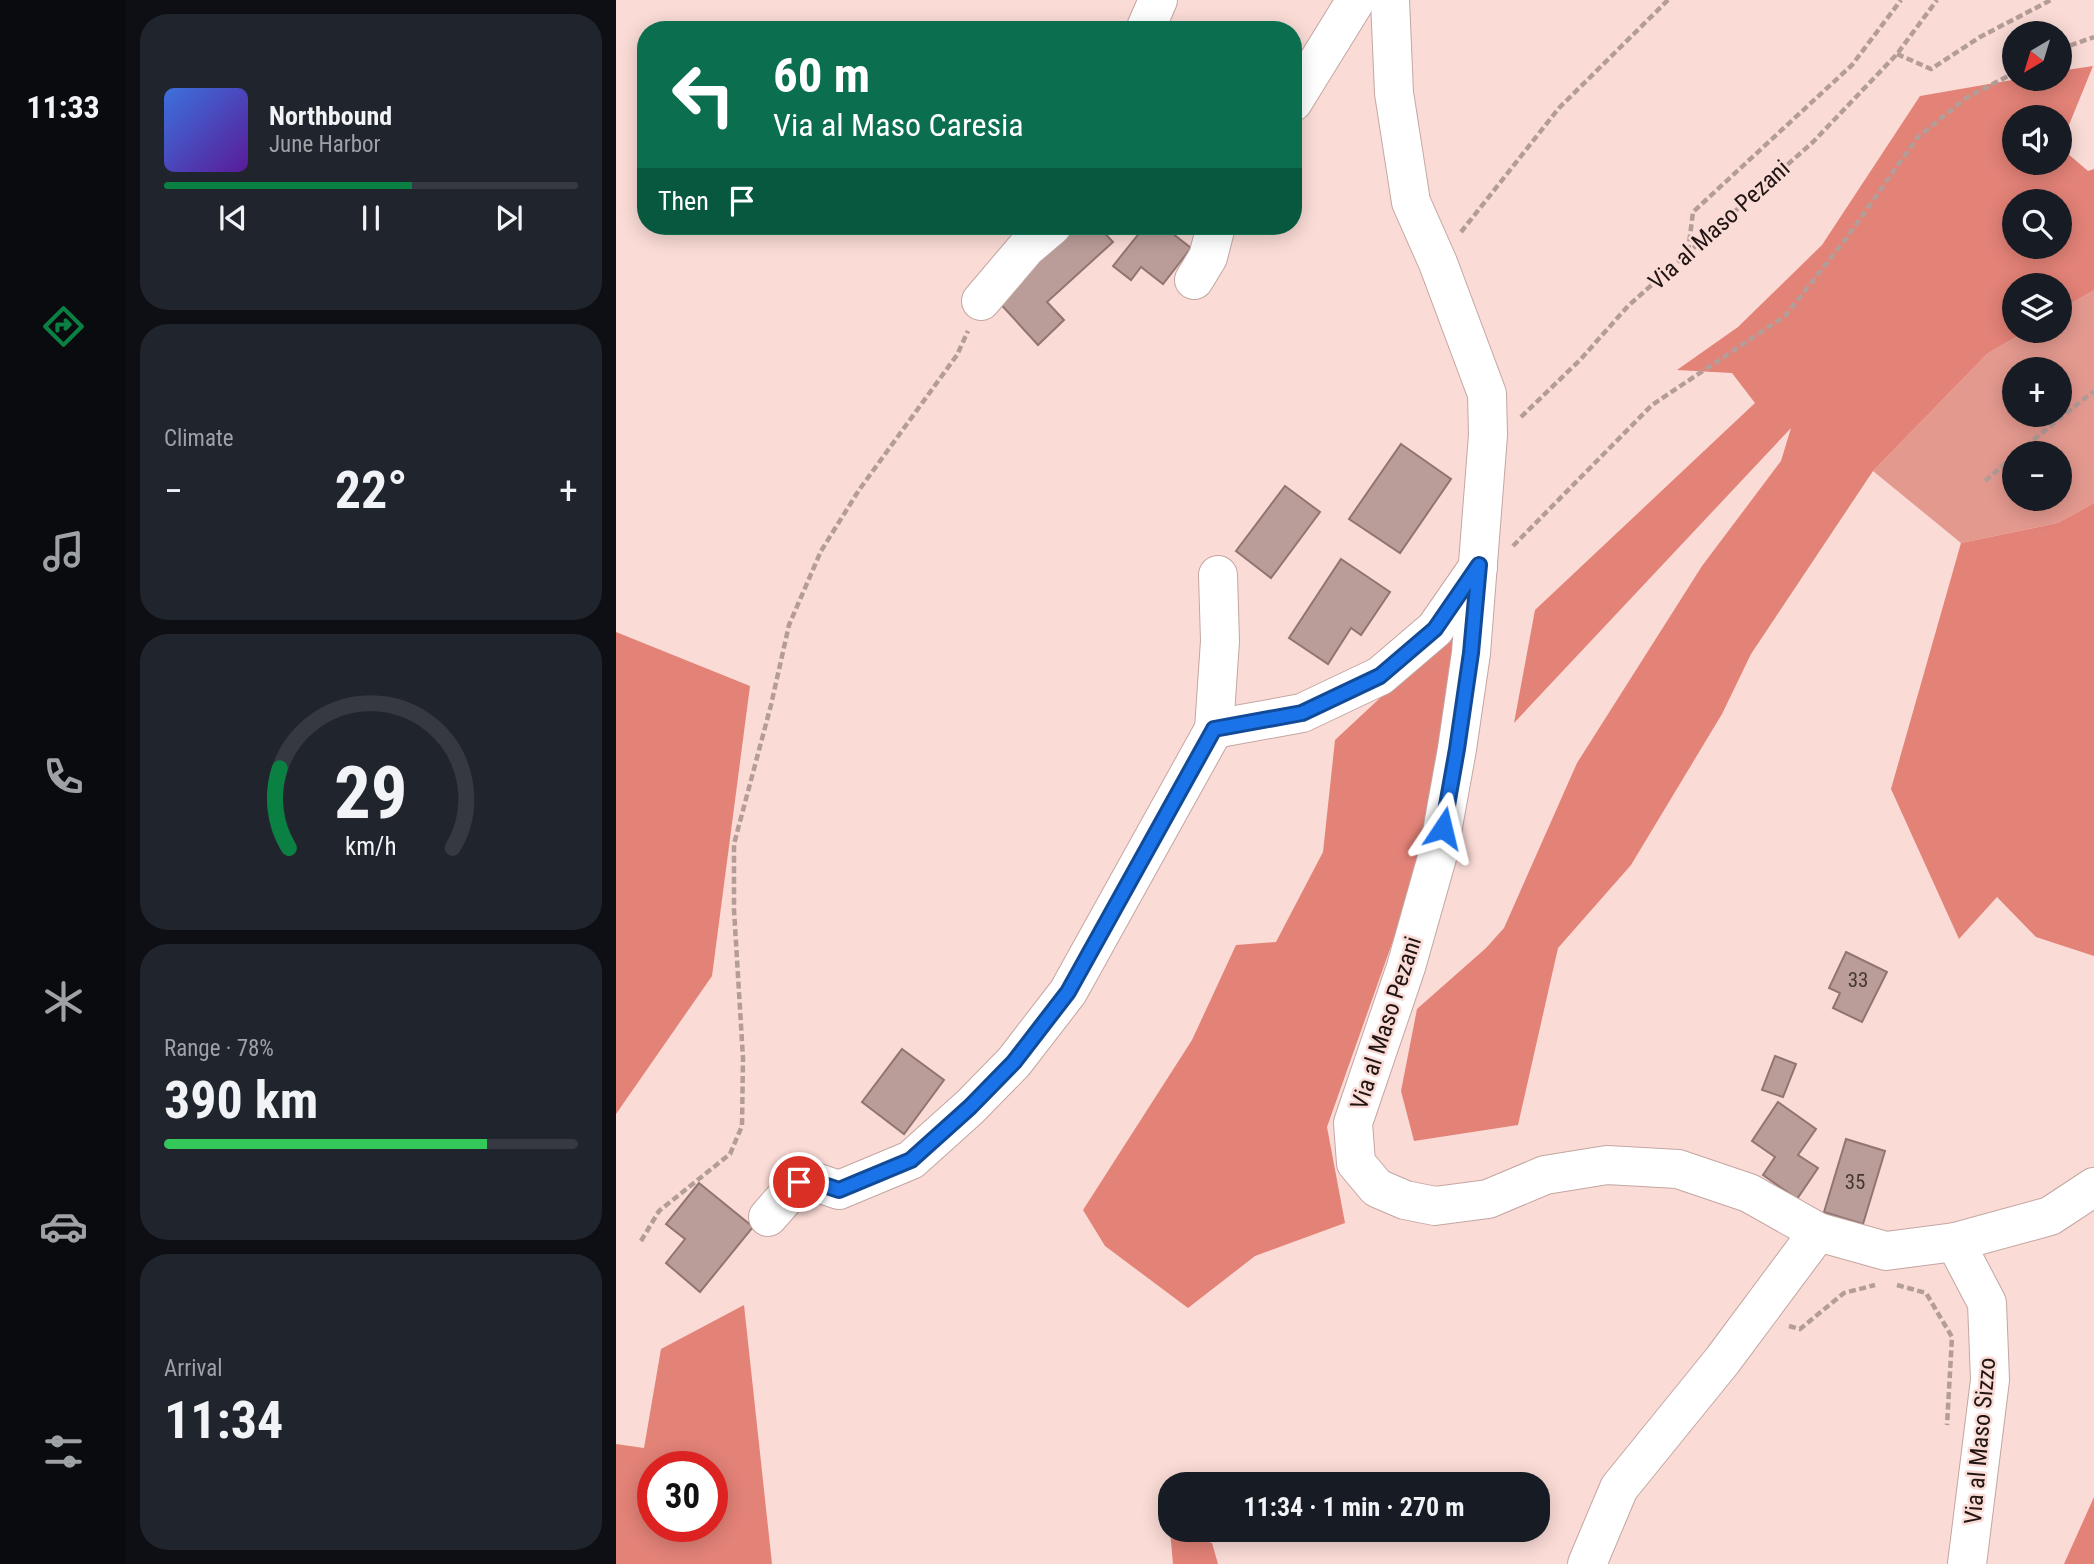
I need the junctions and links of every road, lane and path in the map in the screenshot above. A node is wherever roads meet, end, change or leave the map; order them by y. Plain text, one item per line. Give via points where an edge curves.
1 (1158, 0) edge
2 (1356, 0) edge
3 (1390, 0) edge
4 (1668, 0) edge
5 (1901, 0) edge
6 (1937, 0) edge
7 (2051, 0) edge
8 (1149, 21) edge
9 (2094, 37) edge
10 (2072, 45) edge
11 (1897, 54) junction
12 (2002, 80) edge
13 (1302, 87) edge
14 (1041, 235) edge
15 (1214, 235) edge
16 (1688, 253) junction
17 (1438, 263) junction
18 (1194, 280) dead end
19 (981, 301) joint
20 (2094, 391) edge
21 (1488, 435) junction
22 (2033, 441) edge
23 (2002, 467) edge
24 (1985, 481) dead end
25 (1512, 547) dead end
26 (1479, 565) junction
27 (1218, 575) dead end
28 (1214, 729) junction
29 (2094, 1187) edge
30 (768, 1217) dead end
31 (1818, 1232) junction
32 (640, 1241) dead end
33 (1955, 1241) junction
34 (1884, 1282) dead end
35 (1895, 1285) dead end
36 (1755, 1316) junction
37 (1947, 1436) dead end
38 (1587, 1564) edge
39 (1967, 1564) edge

1 - 8 street
2 - 13 street
3 - 17 street, Via al Maso Pezani via 1394,93 1411,202
4 - 17 path via 1559,108
5 - 16 path via 1852,65 1693,212
6 - 11 path, Via al Maso Pezani
7 - 11 path via 1931,69
9 - 10 path
11 - 16 path, Via al Maso Pezani via 1813,142
12 - 25 path via 1966,99 1917,138 1785,316 1653,405
14 - 19 street
15 - 18 street via 1208,257
16 - 21 path, Via al Maso Pezani via 1628,306 1527,412
17 - 21 street, Via al Maso Pezani via 1487,394
19 - 32 path via 957,355 859,490 821,551 789,625 734,844 742,1126 730,1154 659,1211
20 - 22 path
21 - 26 street, Via al Maso Pezani
23 - 24 path
26 - 28 street via 1435,629 1380,676 1302,713
26 - 31 street, Via al Maso Pezani via 1471,653 1438,854 1406,967 1353,1123 1356,1163 1377,1188 1435,1206 1488,1199 1545,1175 1607,1165 1678,1169 1749,1193
27 - 28 street via 1220,641
28 - 30 street via 1068,992 1014,1062 911,1160 839,1190 812,1181 799,1182
29 - 33 street, Via al Maso Pezani via 2050,1216
31 - 33 street, Via al Maso Pezani via 1885,1251
31 - 36 street
33 - 39 street, Via al Maso Sizzo via 1987,1303 1990,1380
34 - 36 path via 1844,1293 1800,1329
35 - 37 path via 1926,1293 1952,1338
36 - 38 street via 1619,1488

